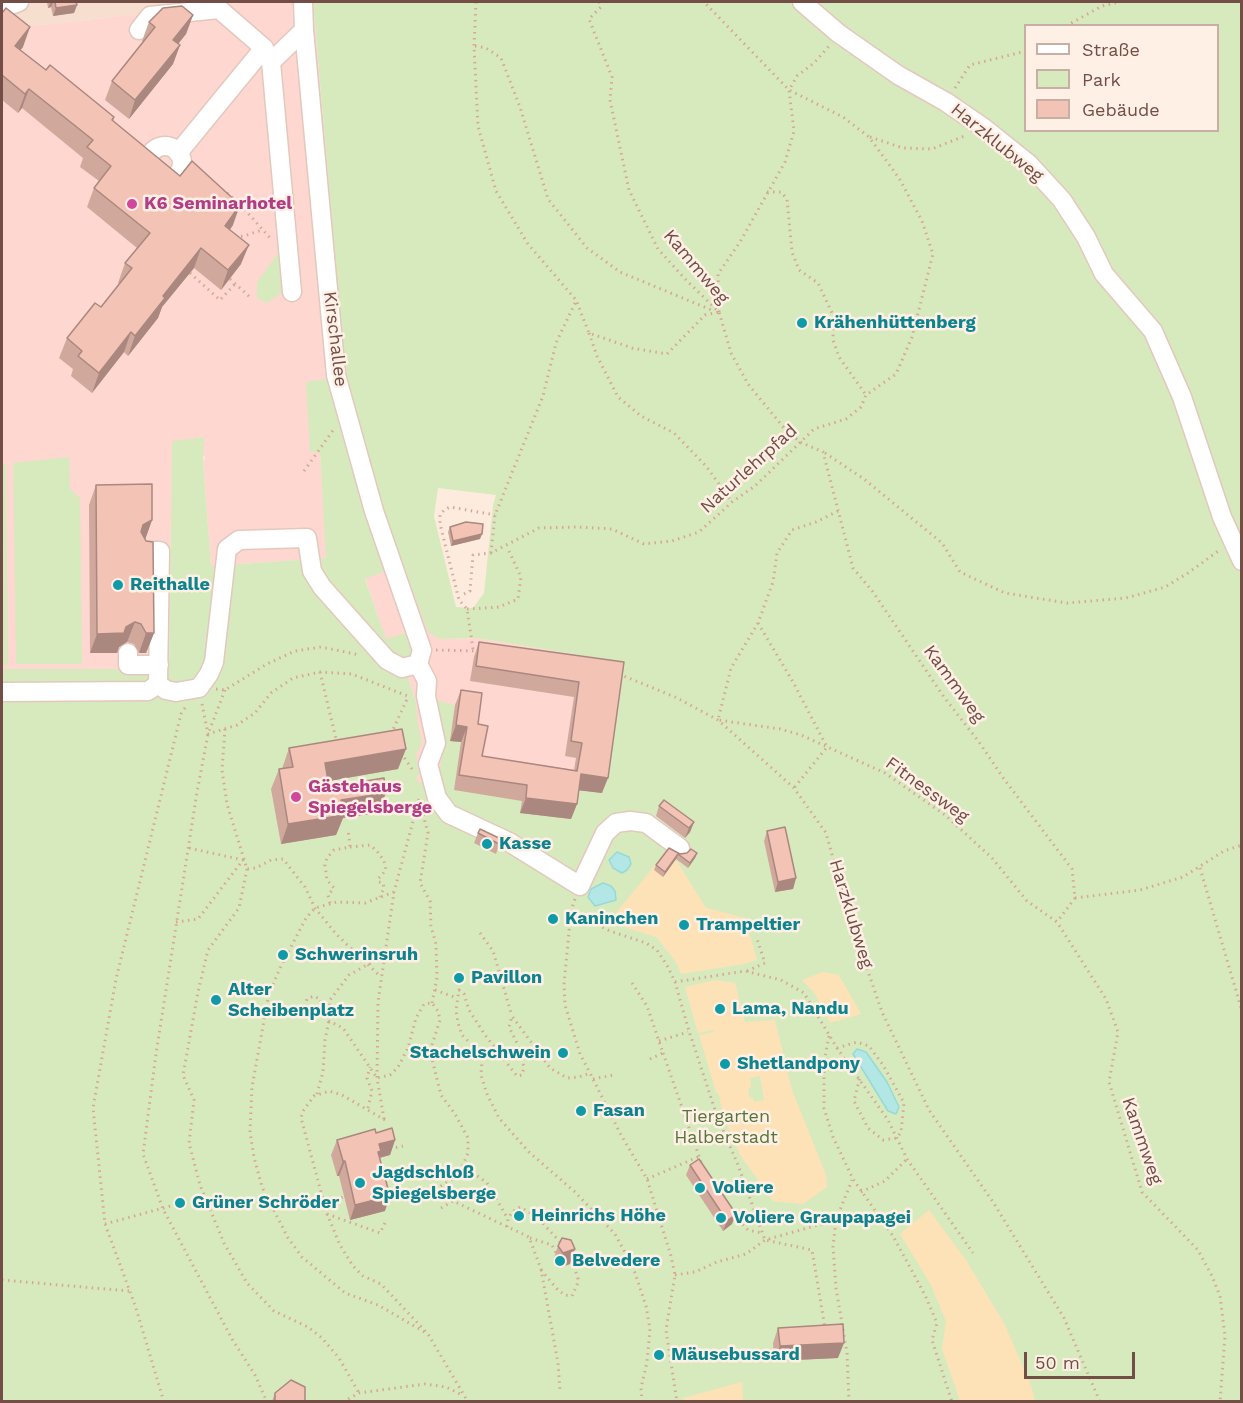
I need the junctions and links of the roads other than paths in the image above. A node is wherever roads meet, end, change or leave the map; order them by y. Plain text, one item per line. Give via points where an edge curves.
1 (19, 2) edge
2 (303, 2) edge
3 (802, 2) edge
4 (2, 5) edge
5 (139, 30) dead end
6 (304, 30) junction
7 (268, 55) junction
8 (178, 153) dead end
9 (292, 292) dead end
10 (145, 551) edge
11 (1242, 561) edge
12 (128, 653) dead end
13 (420, 657) junction
14 (158, 675) junction
15 (2, 692) edge
16 (680, 848) dead end

1 - 4 street
2 - 6 street, Kirschallee
3 - 11 street, Harzklubweg via 898,75 984,128 1029,164 1062,200 1104,274 1153,331 1182,397 1222,517
5 - 7 street via 150,16 219,9
6 - 7 street
6 - 13 street, Kirschallee via 336,375
7 - 8 street
7 - 9 street
10 - 14 street via 160,550 152,625
12 - 14 street via 128,665
13 - 14 street via 402,668 387,660 322,587 312,571 307,538 238,540 227,549 214,662 209,674 199,688 176,692 166,690
13 - 16 street, Kirschallee via 436,743 428,764 437,798 449,814 509,842 580,886 605,833 616,823 646,823
14 - 15 street via 148,691

